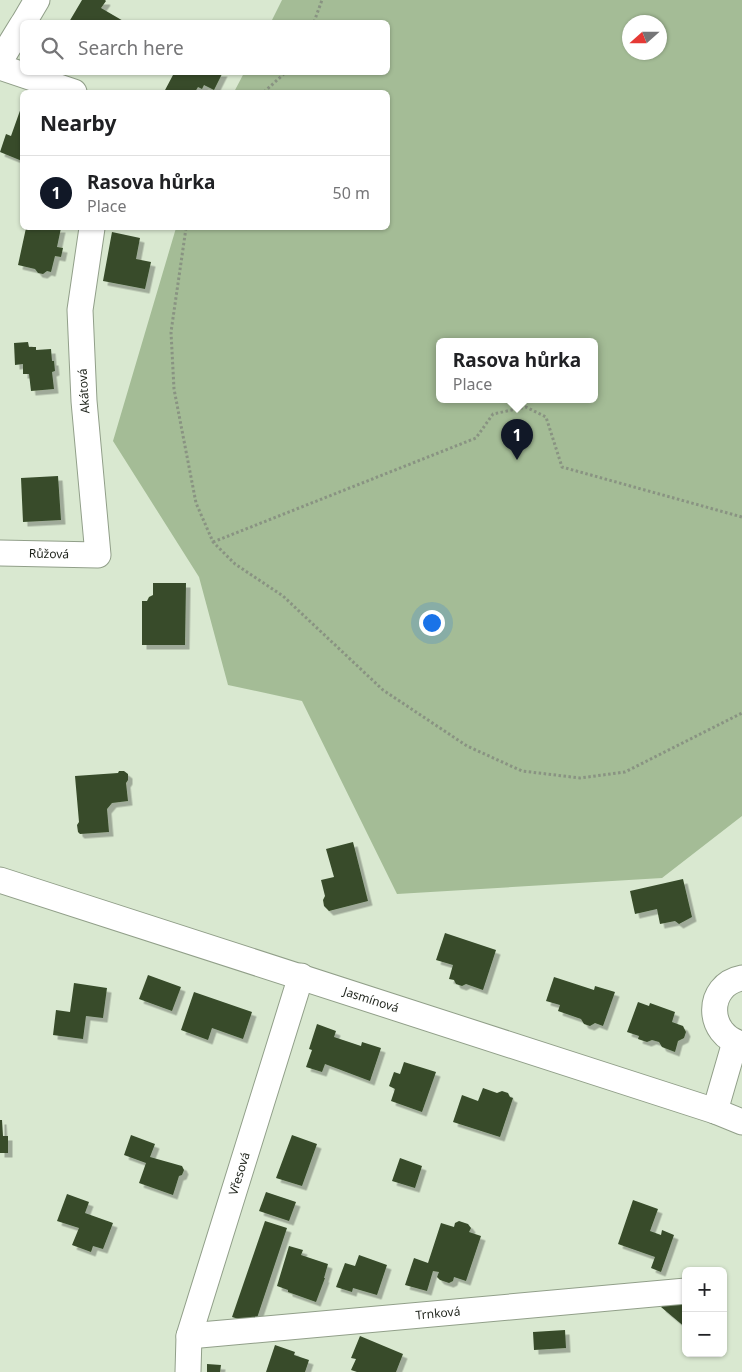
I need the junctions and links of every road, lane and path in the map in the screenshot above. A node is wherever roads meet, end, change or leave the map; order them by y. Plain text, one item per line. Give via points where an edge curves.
1 (37, 0) edge
2 (322, 0) edge
3 (25, 20) edge
4 (315, 20) edge
5 (20, 29) edge
6 (0, 61) edge
7 (0, 66) edge
8 (20, 73) edge
9 (26, 75) edge
10 (283, 75) edge
11 (68, 90) edge
12 (266, 90) edge
13 (92, 230) edge
14 (186, 230) edge
15 (742, 516) edge
16 (213, 542) junction
17 (0, 554) edge
18 (98, 555) joint
19 (742, 713) edge
20 (0, 880) edge
21 (301, 976) junction
22 (742, 978) edge
23 (738, 1043) edge
24 (715, 1111) junction
25 (742, 1122) edge
26 (682, 1291) edge
27 (189, 1336) junction
28 (188, 1372) edge

1 - 3 street
2 - 4 path
5 - 6 street
7 - 8 street
9 - 11 street
10 - 12 path
13 - 18 street, Akátová via 80,310 84,401
14 - 16 path via 171,332 174,390 196,503
15 - 16 path via 562,467 546,417 526,407 493,414 476,438
16 - 19 path via 235,564 282,596 383,690 467,746 522,771 580,778 626,772
17 - 18 street, Růžová
20 - 21 street, Jasmínová
21 - 24 street, Jasmínová
21 - 27 street, Vřesová
22 - 23 street via 726,985 715,1005 718,1027 725,1036
23 - 24 street
24 - 25 street, Jasmínová
26 - 27 street, Trnková
27 - 28 street, Vřesová

